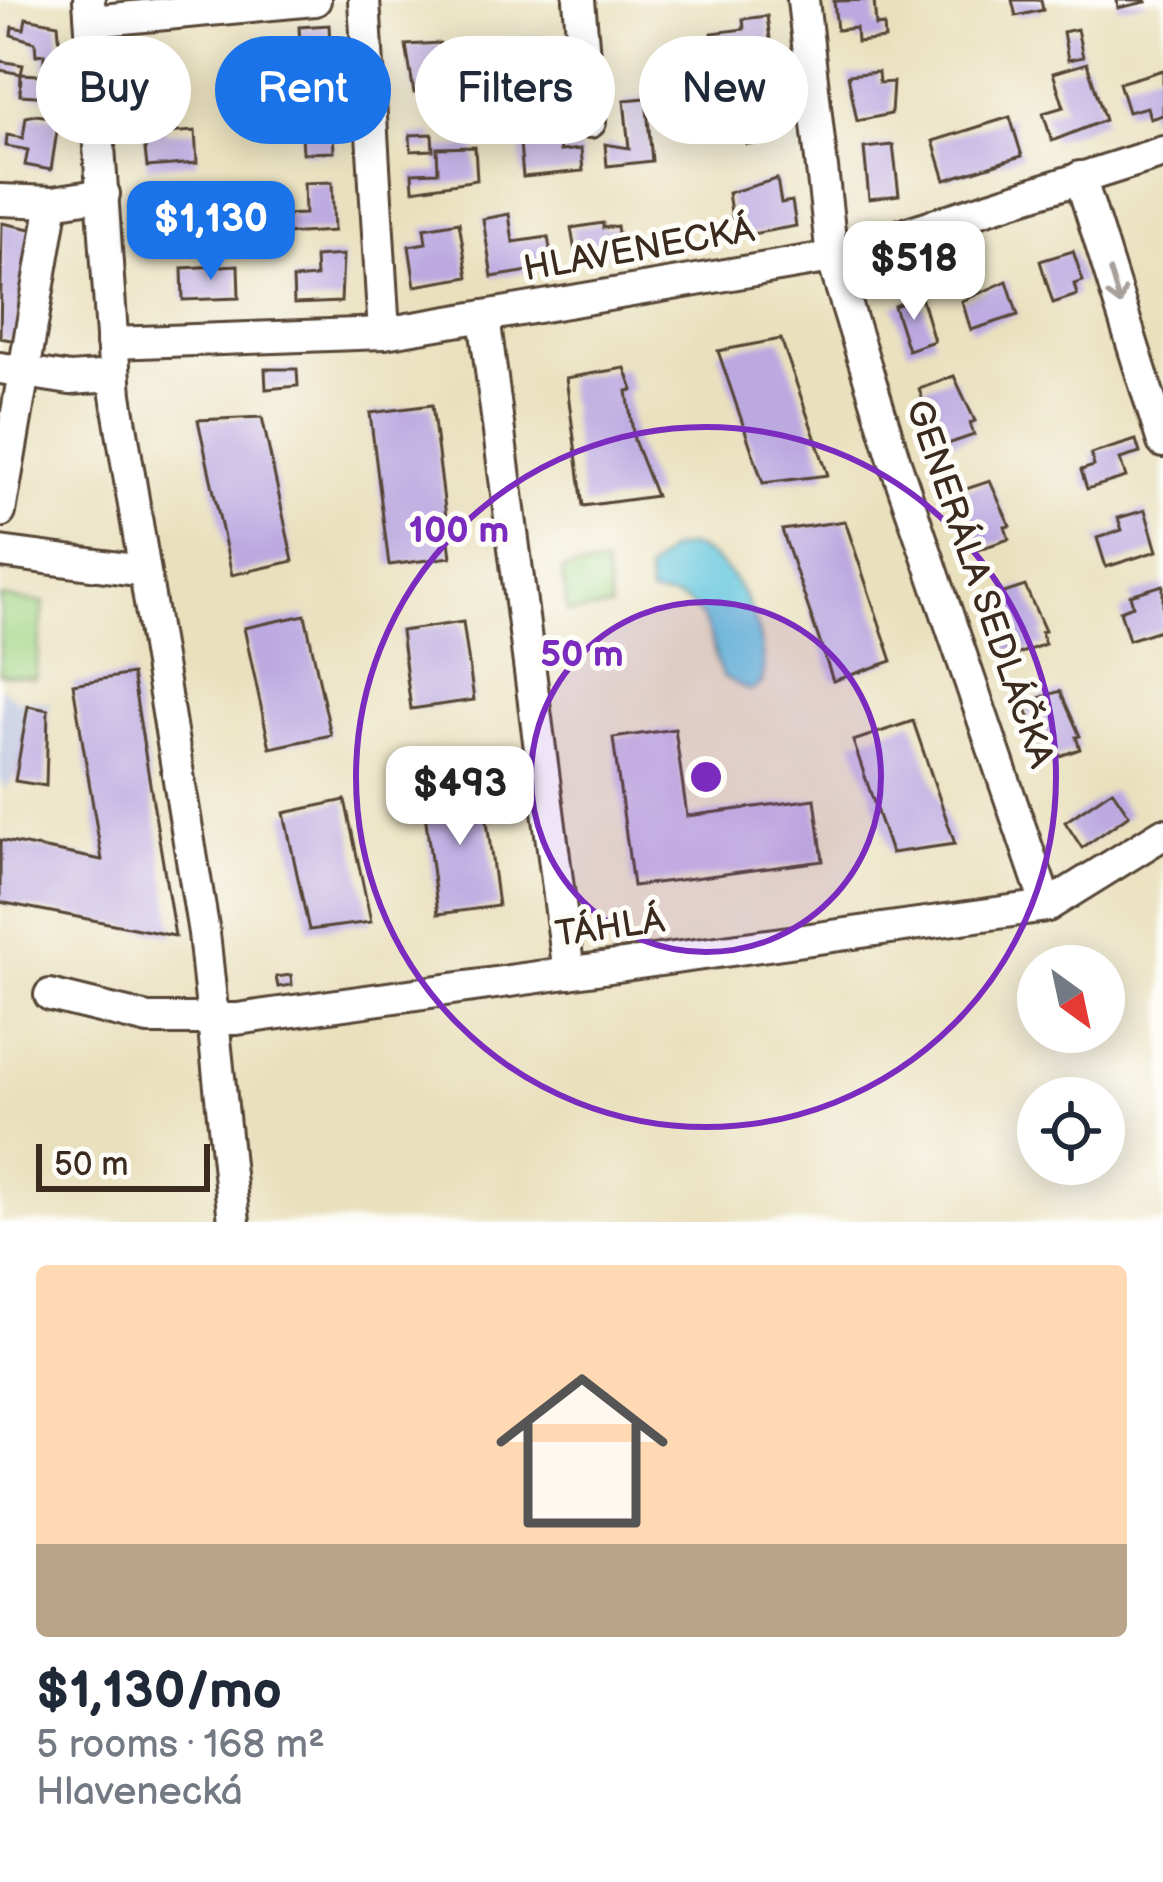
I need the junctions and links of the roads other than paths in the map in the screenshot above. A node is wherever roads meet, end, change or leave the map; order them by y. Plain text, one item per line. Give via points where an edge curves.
1 (315, 0) edge
2 (364, 0) edge
3 (579, 0) edge
4 (802, 0) edge
5 (236, 3) edge
6 (90, 10) edge
7 (582, 36) edge
8 (1163, 152) edge
9 (1080, 177) junction
10 (104, 194) junction
11 (0, 200) edge
12 (53, 202) junction
13 (832, 257) junction
14 (484, 316) junction
15 (384, 332) junction
16 (112, 343) junction
17 (13, 371) edge
18 (114, 376) junction
19 (1163, 442) edge
20 (0, 512) edge
21 (0, 552) edge
22 (142, 571) junction
23 (1163, 834) edge
24 (1047, 906) junction
25 (569, 973) junction
26 (50, 995) dead end
27 (213, 1020) junction
28 (234, 1222) edge

1 - 5 street
2 - 15 street
3 - 7 street
4 - 13 street, GENERÁLA SEDLÁČKA
5 - 6 street
6 - 10 street
8 - 9 street, HLAVENECKÁ
9 - 13 street, HLAVENECKÁ
9 -> 19 street
10 - 12 street
10 - 16 street
11 - 12 street
12 - 17 street
13 - 14 street, HLAVENECKÁ
13 - 24 street, GENERÁLA SEDLÁČKA
14 - 15 street, HLAVENECKÁ
14 - 25 street
15 - 16 street, HLAVENECKÁ
16 - 18 street
17 - 18 street
17 - 20 street
18 - 22 street
21 - 22 street
22 - 27 street
23 - 24 street, TÁHLÁ
24 - 25 street, TÁHLÁ
25 - 27 street, TÁHLÁ
26 - 27 street, TÁHLÁ via 148,1019
27 - 28 street

